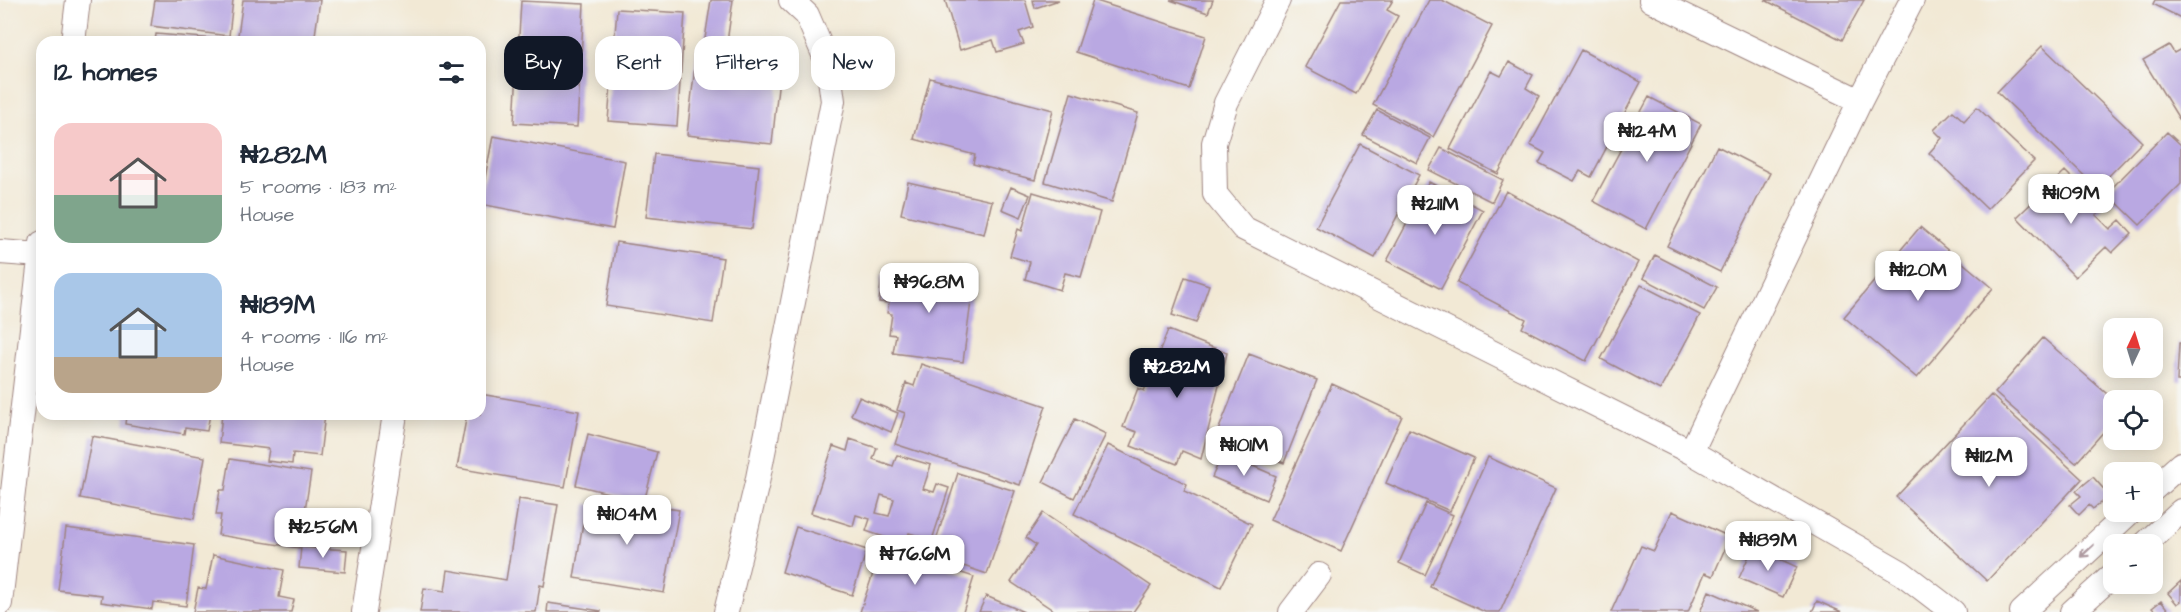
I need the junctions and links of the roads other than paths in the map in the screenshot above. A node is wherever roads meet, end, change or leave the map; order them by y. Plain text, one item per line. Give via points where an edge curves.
1 (78, 0) edge
2 (791, 0) edge
3 (1278, 0) edge
4 (1651, 0) edge
5 (1912, 0) edge
6 (74, 36) edge
7 (1860, 101) junction
8 (36, 249) edge
9 (0, 252) edge
10 (36, 292) edge
11 (394, 420) edge
12 (1691, 452) junction
13 (2181, 464) edge
14 (2163, 480) edge
15 (2181, 511) edge
16 (2119, 522) edge
17 (2156, 534) edge
18 (1319, 575) dead end
19 (2103, 584) edge
20 (0, 603) edge
21 (364, 612) edge
22 (726, 612) edge
23 (1291, 612) edge
24 (1953, 612) edge
25 (2022, 612) edge
26 (2072, 612) edge

1 - 6 street
2 - 22 street via 807,15 828,64 833,100 760,472
3 - 12 street via 1226,104 1214,143 1215,194 1243,228
4 - 7 street
5 - 7 street
7 - 12 street
8 - 9 street
10 - 20 street
11 - 21 street
12 - 24 street via 1902,573
13 - 14 street
15 - 17 street
16 -> 25 street
18 - 23 street
19 - 26 street

